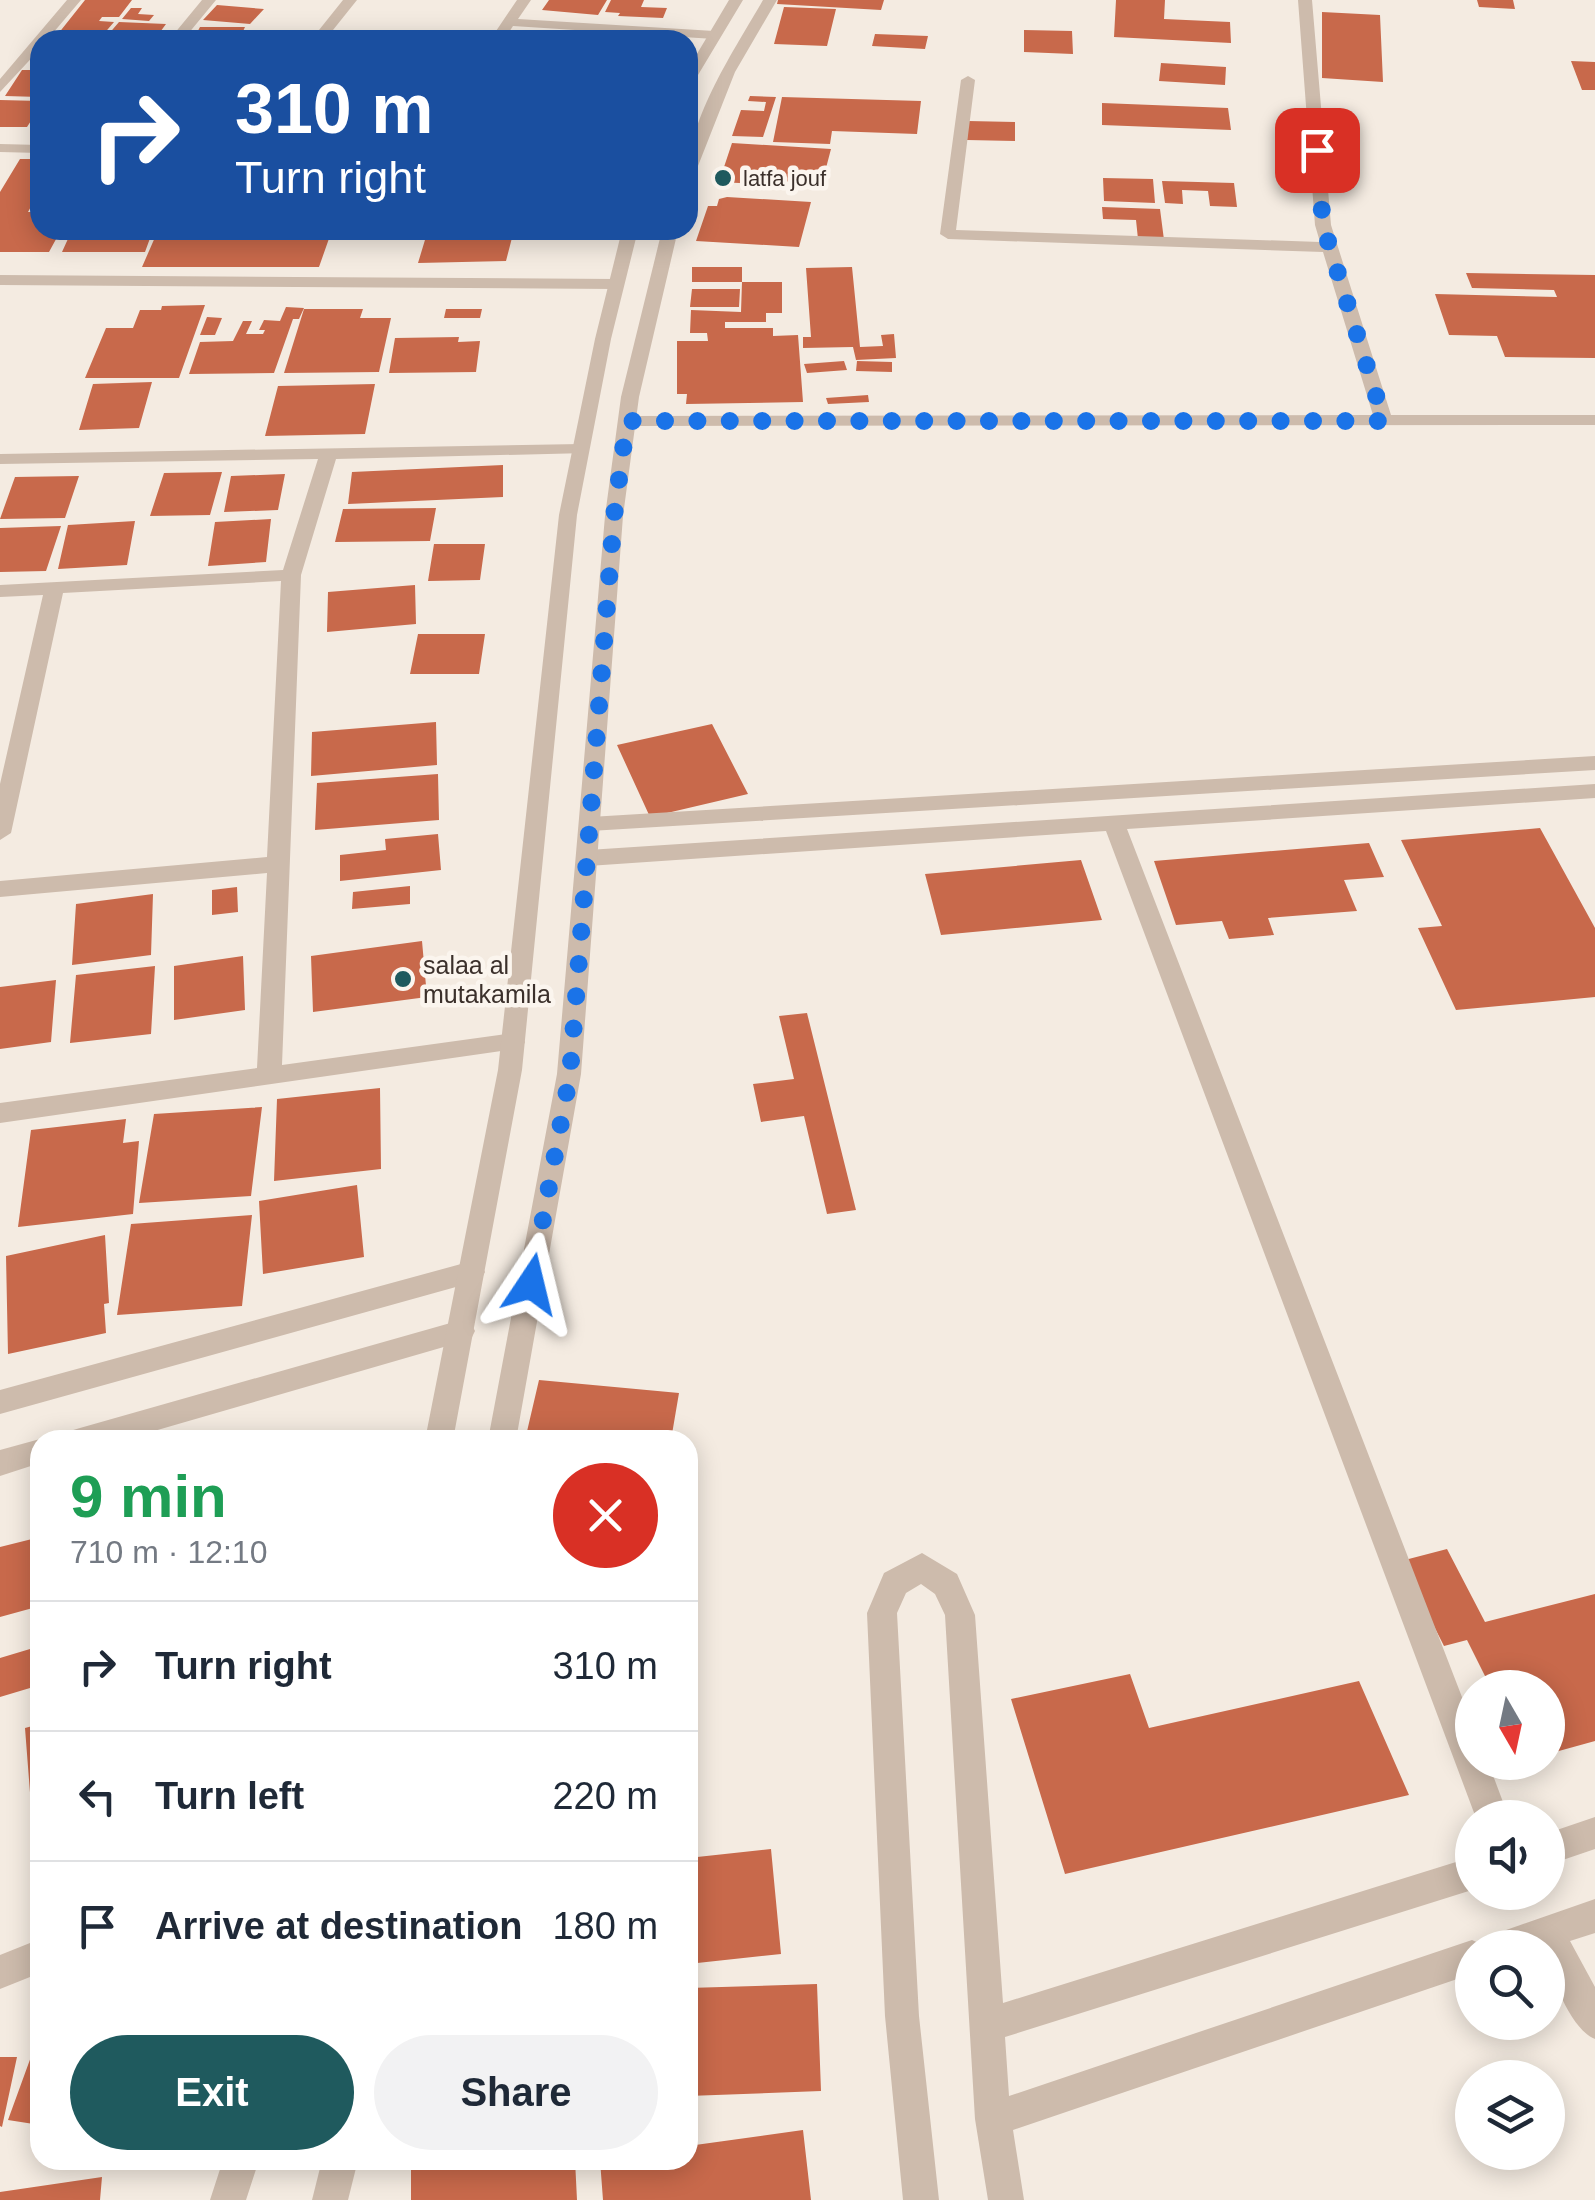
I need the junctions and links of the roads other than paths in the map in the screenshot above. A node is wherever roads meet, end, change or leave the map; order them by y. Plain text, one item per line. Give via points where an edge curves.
1 (74, 0) edge
2 (209, 0) edge
3 (350, 0) edge
4 (524, 0) edge
5 (736, 0) edge
6 (770, 0) edge
7 (1305, 0) edge
8 (506, 22) junction
9 (48, 30) edge
10 (184, 30) edge
11 (326, 30) edge
12 (502, 30) edge
13 (634, 30) edge
14 (698, 34) edge
15 (714, 35) junction
16 (30, 60) edge
17 (698, 63) edge
18 (968, 80) dead end
19 (0, 88) edge
20 (698, 146) edge
21 (0, 148) edge
22 (30, 149) edge
23 (627, 240) edge
24 (667, 240) edge
25 (1330, 248) junction
26 (0, 280) edge
27 (613, 292) junction
28 (0, 296) edge
29 (1595, 420) edge
30 (627, 421) junction
31 (1384, 421) junction
32 (581, 449) junction
33 (329, 454) junction
34 (0, 458) edge
35 (291, 575) junction
36 (54, 588) junction
37 (0, 591) edge
38 (1595, 763) edge
39 (1595, 790) edge
40 (1114, 823) junction
41 (590, 824) junction
42 (0, 833) edge
43 (588, 858) junction
44 (278, 864) junction
45 (0, 889) edge
46 (513, 1042) junction
47 (269, 1076) junction
48 (0, 1114) edge
49 (472, 1272) junction
50 (461, 1331) junction
51 (0, 1402) edge
52 (115, 1430) edge
53 (441, 1430) edge
54 (504, 1430) edge
55 (30, 1455) edge
56 (0, 1463) edge
57 (1486, 1800) edge
58 (1595, 1833) edge
59 (1565, 1843) edge
60 (1455, 1878) edge
61 (1595, 1916) edge
62 (1554, 1930) edge
63 (30, 1960) edge
64 (1455, 1963) edge
65 (1565, 1965) edge
66 (0, 1972) edge
67 (1595, 2022) edge
68 (987, 2025) junction
69 (993, 2118) junction
70 (238, 2170) edge
71 (338, 2170) edge
72 (228, 2200) edge
73 (330, 2200) edge
74 (921, 2200) edge
75 (1006, 2200) edge

1 - 9 street
2 - 10 street
3 - 11 street
4 - 8 street
5 - 15 street
6 - 20 street via 728,72
7 - 25 street
8 - 12 street
8 - 13 street
14 - 15 street
15 - 17 street
16 - 19 street
18 - 25 street via 948,234
21 - 22 street
23 - 27 street
24 - 30 street
25 - 31 street
26 - 27 street
27 - 28 street
27 - 32 street
29 - 31 street
30 - 31 street
30 - 41 street
32 - 33 street
32 - 46 street via 568,515
33 - 34 street
33 - 35 street
35 - 36 street
35 - 44 street
36 - 37 street
36 - 42 street
38 - 41 street
39 - 40 street
40 - 43 street
40 - 57 street
41 - 43 street
43 - 54 street via 570,1074
44 - 45 street
44 - 47 street
46 - 47 street
46 - 49 street
47 - 48 street
49 - 50 street
49 - 51 street
50 - 52 street
50 - 53 street
55 - 56 street
58 - 59 street
60 - 68 street
61 - 62 street
63 - 66 street
64 - 69 street
65 - 67 street
68 - 69 street
68 - 74 street via 960,1615 946,1584 922,1567 895,1583 882,1613 902,2016
69 - 75 street
70 - 72 street
71 - 73 street

